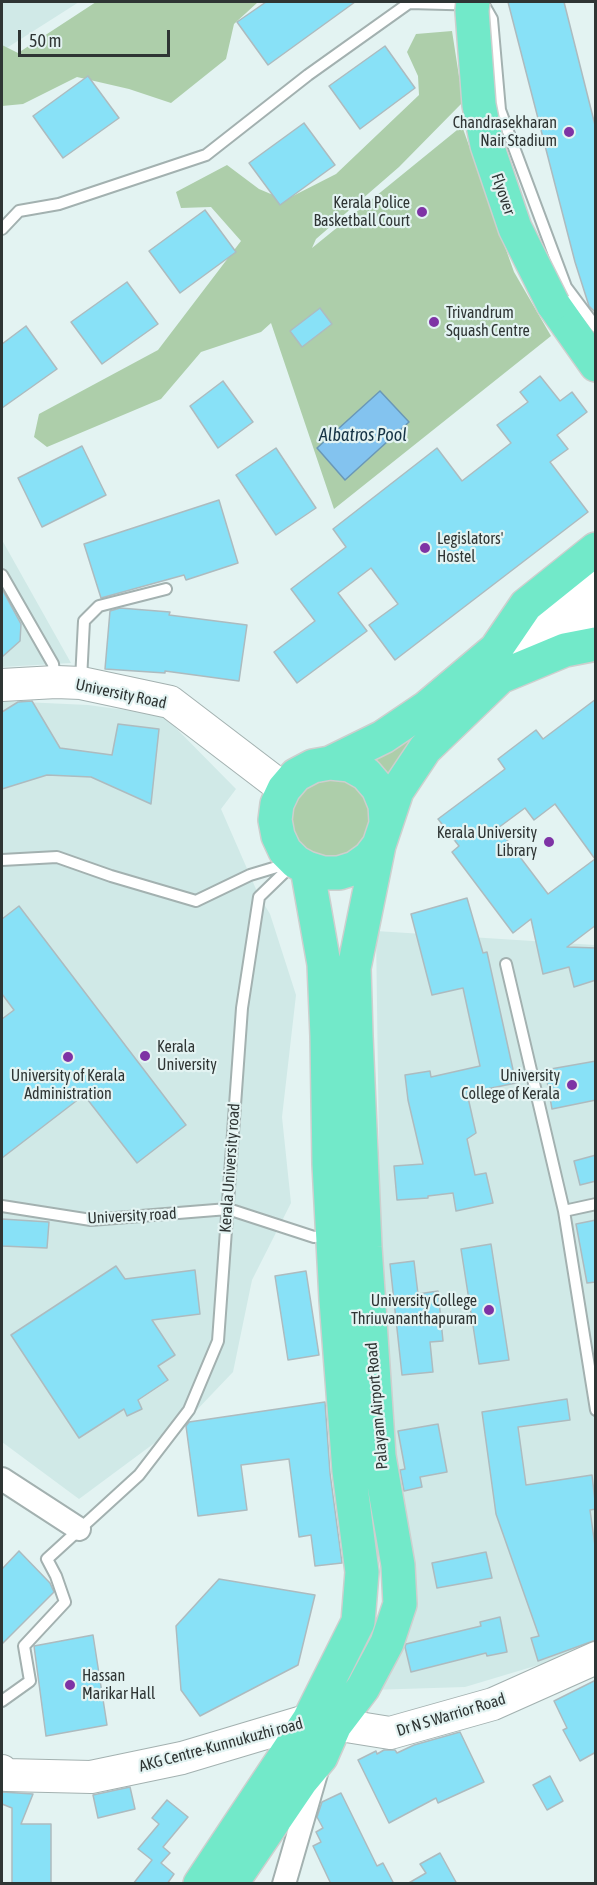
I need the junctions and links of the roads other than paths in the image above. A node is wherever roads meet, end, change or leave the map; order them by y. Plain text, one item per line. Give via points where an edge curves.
1 (473, 2) edge
2 (2, 229) edge
3 (596, 327) edge
4 (596, 365) edge
5 (596, 549) edge
6 (596, 573) edge
7 (2, 575) edge
8 (166, 589) dead end
9 (596, 598) edge
10 (596, 623) edge
11 (580, 647) edge
12 (498, 663) junction
13 (68, 683) junction
14 (2, 685) edge
15 (330, 764) junction
16 (284, 789) junction
17 (382, 834) junction
18 (2, 860) edge
19 (301, 865) junction
20 (506, 964) dead end
21 (596, 1204) edge
22 (2, 1206) edge
23 (228, 1209) junction
24 (564, 1211) junction
25 (332, 1235) junction
26 (596, 1410) edge
27 (2, 1479) edge
28 (79, 1529) junction
29 (596, 1658) edge
30 (2, 1701) edge
31 (322, 1723) junction
32 (321, 1757) junction
33 (3, 1776) edge
34 (200, 1884) edge
35 (231, 1884) edge
36 (284, 1884) edge

1 - 4 main road, Flyover, bridge via 479,105 505,199 553,304
2 - 3 lane via 19,211 59,204 206,155 308,75 410,3 484,5 492,19 500,110 566,287
5 - 12 main road via 526,605
6 - 12 street
7 - 13 lane via 52,663
8 - 13 lane via 99,606 84,621
9 - 12 street
10 - 11 lane
11 - 12 main road
12 - 15 main road via 383,738
12 - 17 main road, Palayam Airport Road via 425,749 397,791
13 - 14 street, University Road
13 - 16 street, University Road via 170,702
15 - 16 main road via 313,766 296,775
15 - 17 main road via 350,765 366,774 378,788 385,805
16 - 19 main road via 277,804 278,836 285,851
17 - 19 main road via 369,858 355,868 323,873
17 - 31 main road, Palayam Airport Road via 354,968 364,1247 378,1445 398,1565 400,1604 387,1643 363,1688
18 - 19 lane via 57,857 196,901 250,875
19 - 23 lane, Kerala University road via 259,897 242,1008
19 - 25 main road, Palayam Airport Road via 324,964
20 - 24 lane
21 - 24 lane
22 - 23 lane, University road via 91,1220
23 - 25 lane via 314,1237
23 - 28 lane, Kerala University road via 218,1341 189,1410 139,1474
24 - 26 lane
25 - 31 main road, Palayam Airport Road via 349,1471 362,1572 358,1622
27 - 28 street
28 - 30 lane, Kerala University road via 47,1559 65,1602 24,1646 30,1681
29 - 31 street, Dr N S Warrior Road via 493,1704 390,1733
31 - 32 main road, Palayam Airport Road
31 - 33 street, AKG Centre-Kunnukuzhi road via 91,1777
31 - 34 main road, Palayam Airport Road
32 - 35 main road, Palayam Airport Road
32 - 36 street

